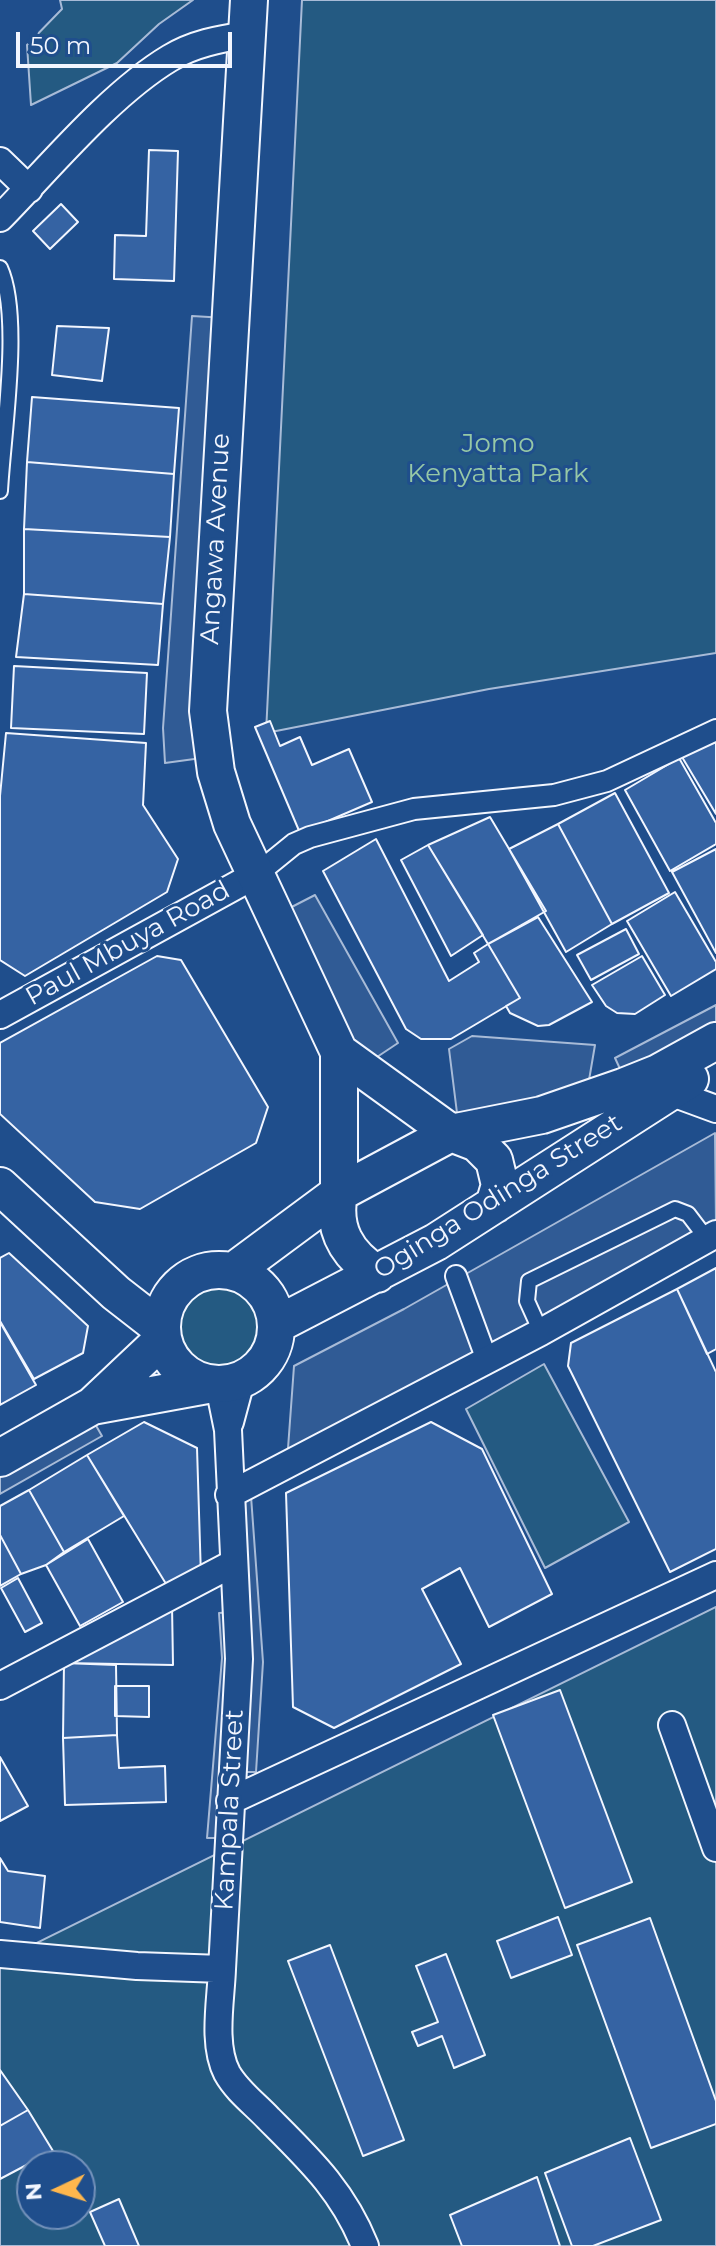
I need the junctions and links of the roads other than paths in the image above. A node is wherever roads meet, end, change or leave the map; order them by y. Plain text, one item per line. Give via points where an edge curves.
1 (249, 0) edge
2 (246, 35) junction
3 (0, 161) edge
4 (29, 189) junction
5 (0, 218) edge
6 (0, 268) edge
7 (0, 491) edge
8 (716, 730) edge
9 (257, 874) junction
10 (0, 1015) edge
11 (716, 1041) edge
12 (339, 1052) junction
13 (716, 1065) edge
14 (662, 1082) junction
15 (716, 1109) edge
16 (451, 1133) junction
17 (0, 1186) edge
18 (339, 1193) junction
19 (494, 1205) junction
20 (712, 1236) edge
21 (235, 1270) junction
22 (377, 1274) junction
23 (456, 1276) dead end
24 (163, 1323) junction
25 (278, 1324) junction
26 (541, 1332) junction
27 (487, 1360) junction
28 (222, 1384) junction
29 (92, 1406) junction
30 (0, 1458) edge
31 (229, 1495) junction
32 (232, 1564) junction
33 (716, 1575) edge
34 (0, 1686) edge
35 (672, 1725) dead end
36 (230, 1801) junction
37 (716, 1848) edge
38 (0, 1954) edge
39 (222, 1969) junction
40 (365, 2246) edge

1 - 2 main road, Angawa Avenue
2 - 4 street via 186,51 136,81
2 - 9 main road, Angawa Avenue via 208,711 216,772 232,824
3 - 4 street
4 - 5 street
6 - 7 lane via 9,288 12,319
8 - 9 street via 607,781 554,795 414,809 310,837
9 - 10 street, Paul Mbuya Road
9 - 12 main road, Angawa Avenue
11 - 14 main road, Oginga Odinga Street
12 - 16 main road, Angawa Avenue
12 - 18 main road, Angawa Avenue
13 - 14 main road, Oginga Odinga Street
14 - 15 street
14 - 16 main road, Oginga Odinga Street
14 - 19 main road, Oginga Odinga Street
16 - 18 main road, Oginga Odinga Street
16 - 19 main road, Angawa Avenue via 477,1143 494,1160 500,1185
17 - 24 main road via 64,1244 130,1274
18 - 21 main road, Oginga Odinga Street
18 - 22 main road, Angawa Avenue via 335,1214 343,1241 356,1261
19 - 22 main road, Oginga Odinga Street
20 - 26 street
20 - 26 lane via 675,1209 529,1281 527,1301
21 - 24 main road via 209,1269
21 - 25 main road via 265,1291
22 - 25 main road, Oginga Odinga Street
23 - 27 street
24 - 28 main road via 178,1369
24 - 29 main road
25 - 28 main road via 276,1342
26 - 27 street
27 - 31 street
28 - 29 main road
28 - 31 street, Kampala Street
29 - 30 main road
31 - 32 street, Kampala Street
32 - 34 street
32 - 36 street, Kampala Street via 239,1659
33 - 36 street
35 - 37 street
36 - 39 street, Kampala Street
38 - 39 street
39 - 40 street, Kampala Street via 220,2044 227,2072 244,2096 331,2182 351,2211

